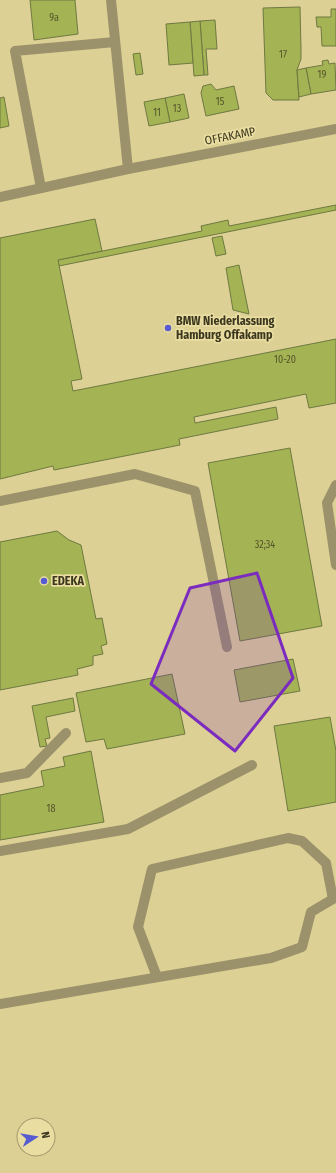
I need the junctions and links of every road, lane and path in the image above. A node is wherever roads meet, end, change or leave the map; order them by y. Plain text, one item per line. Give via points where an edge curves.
1 (111, 0) edge
2 (115, 42) junction
3 (336, 129) edge
4 (128, 169) junction
5 (40, 188) junction
6 (0, 196) edge
7 (336, 485) edge
8 (0, 501) edge
9 (336, 565) edge
10 (227, 647) dead end
11 (66, 733) dead end
12 (252, 765) dead end
13 (0, 778) edge
14 (0, 851) edge
15 (157, 977) junction
16 (0, 1004) edge

1 - 2 street
2 - 4 street
2 - 5 street via 15,51
3 - 4 street, OFFAKAMP
4 - 5 street, OFFAKAMP
5 - 6 street, OFFAKAMP
7 - 9 street via 327,503
8 - 10 street via 135,474 196,491
11 - 13 street via 27,772
12 - 14 street via 128,829
15 - 15 street via 271,958 302,947 311,912 333,899 326,863 302,841 288,838 152,869 138,927
15 - 16 street

